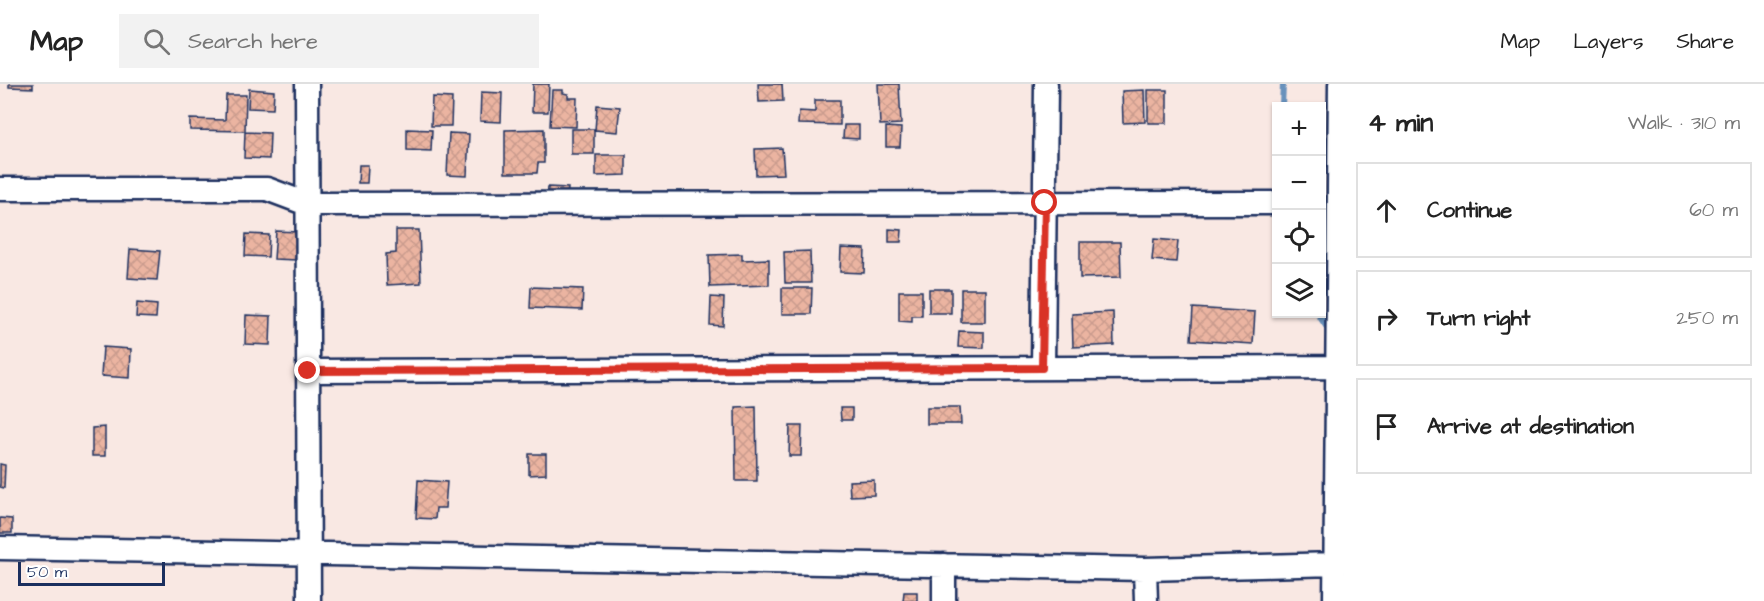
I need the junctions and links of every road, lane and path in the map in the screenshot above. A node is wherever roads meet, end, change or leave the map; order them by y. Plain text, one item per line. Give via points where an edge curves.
1 (307, 84) edge
2 (1046, 84) edge
3 (1340, 84) edge
4 (0, 189) edge
5 (1045, 203) junction
6 (1272, 203) edge
7 (1330, 203) edge
8 (307, 204) junction
9 (1337, 367) junction
10 (1042, 368) junction
11 (308, 371) junction
12 (0, 548) edge
13 (309, 553) junction
14 (1339, 563) edge
15 (944, 565) junction
16 (1145, 569) junction
17 (309, 601) edge
18 (944, 601) edge
19 (1146, 601) edge
20 (1335, 601) edge

1 - 8 street
2 - 5 street
3 - 7 street
4 - 8 street via 267,189
5 - 6 street
5 - 8 street
5 - 10 street
7 - 9 street
8 - 11 street
9 - 10 street
9 - 14 street
10 - 11 street
11 - 13 street
12 - 13 street
13 - 15 street
13 - 17 street
14 - 16 street
14 - 20 street
15 - 16 street
15 - 18 street
16 - 19 street

